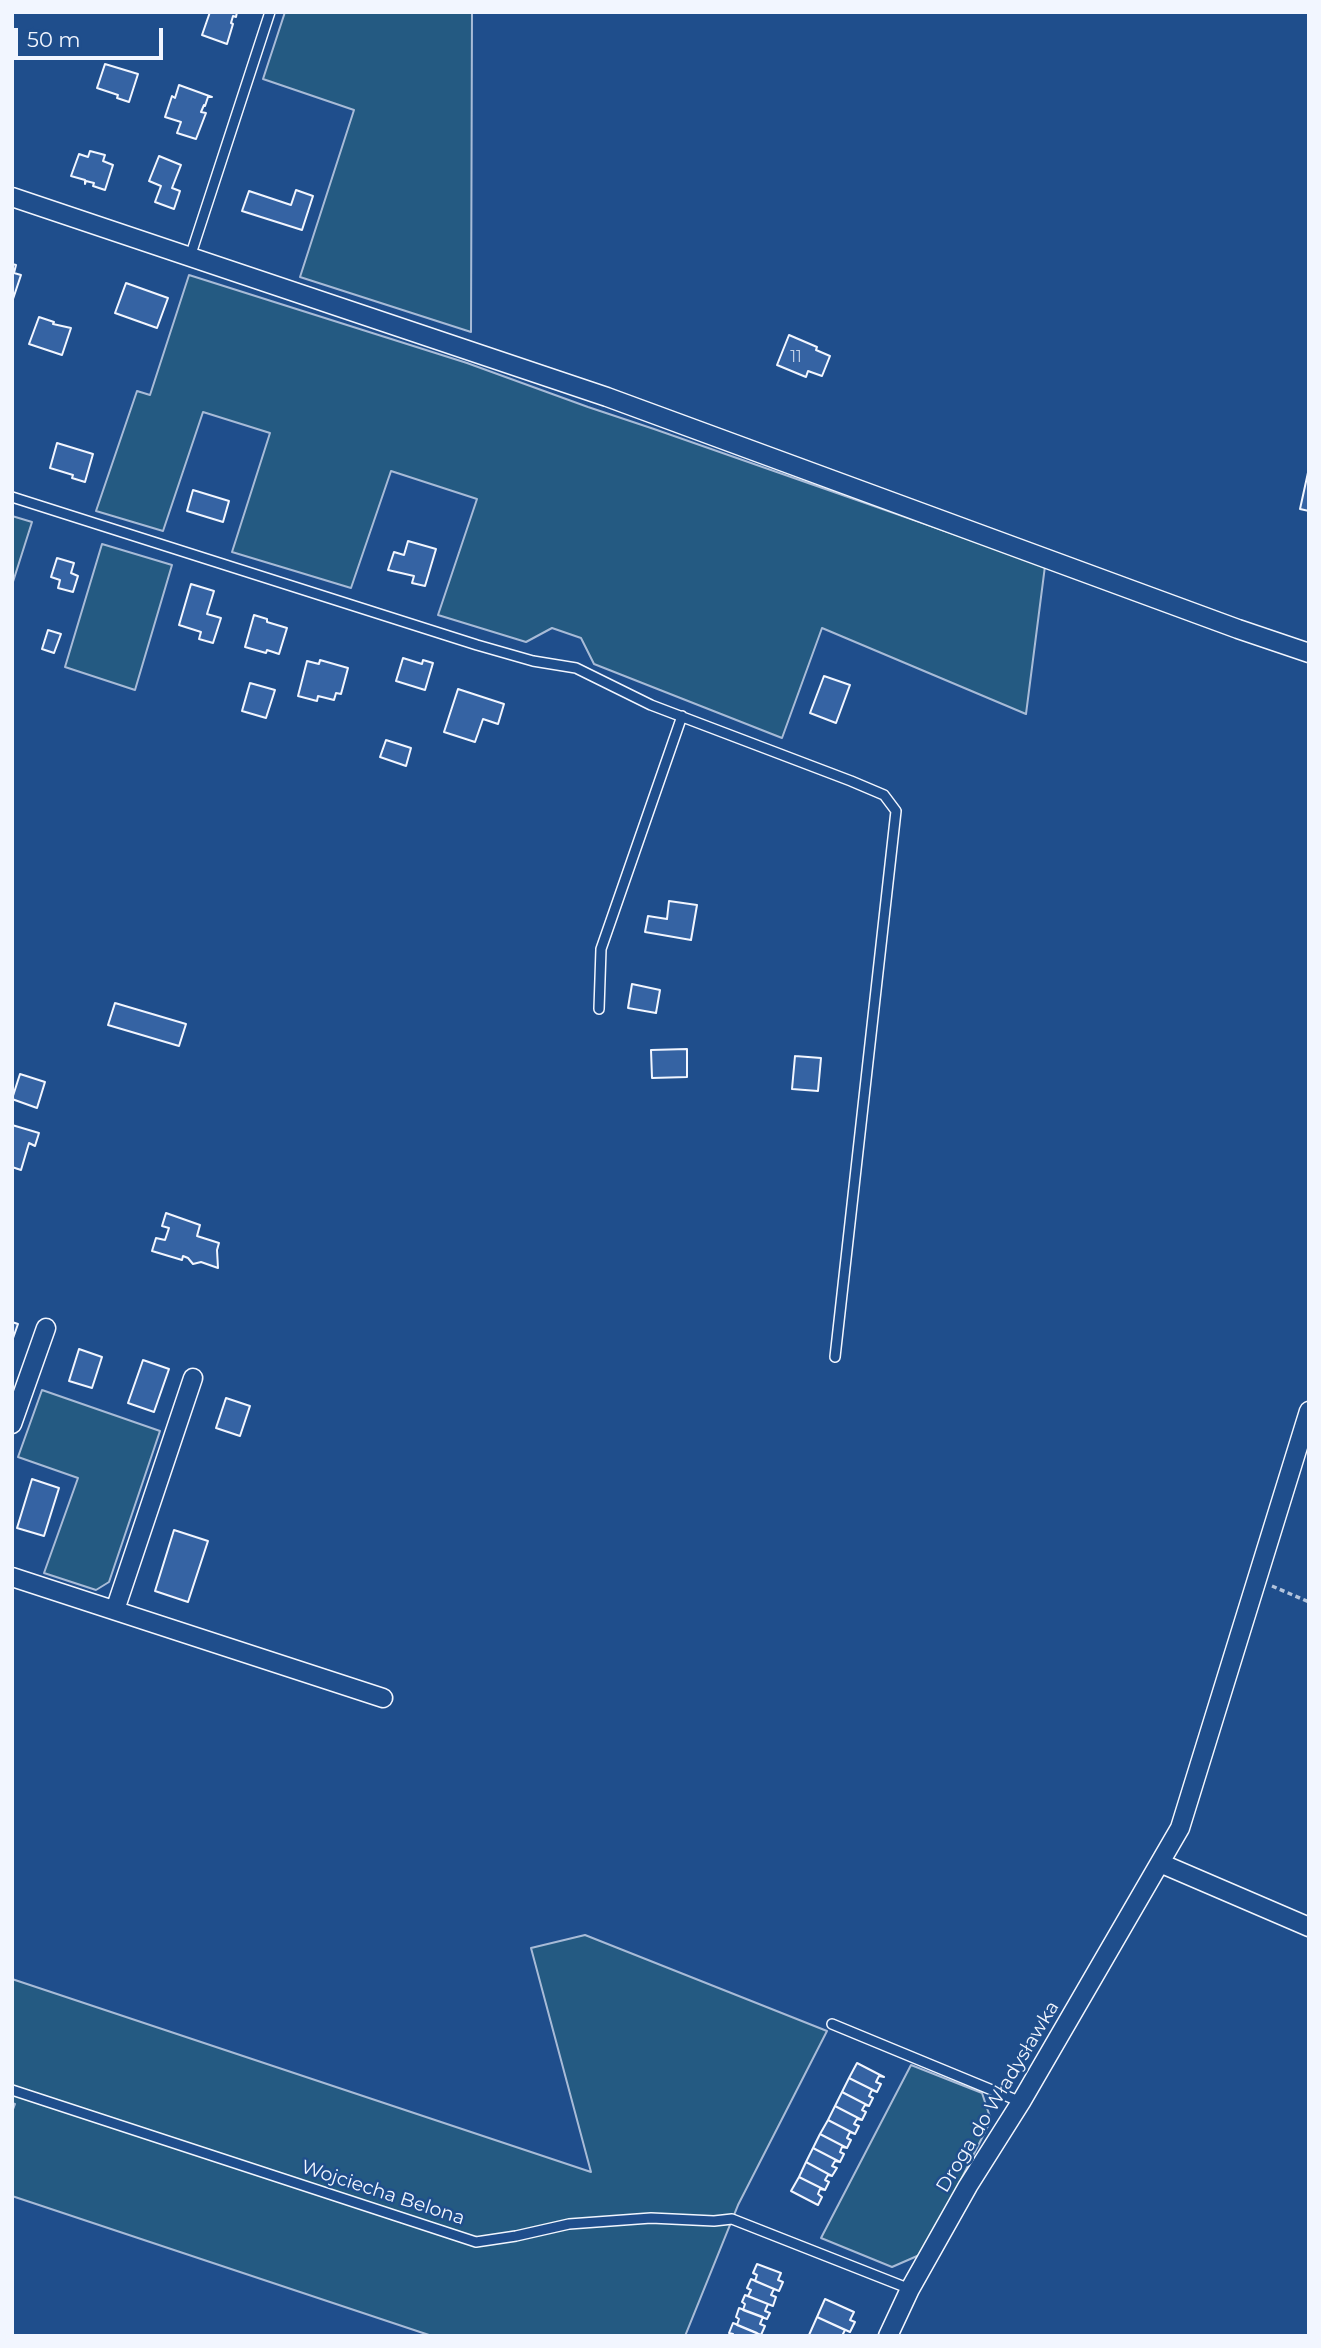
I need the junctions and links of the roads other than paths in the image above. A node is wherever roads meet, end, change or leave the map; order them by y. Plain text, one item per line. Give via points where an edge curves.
1 (270, 12) edge
2 (12, 197) edge
3 (190, 257) junction
4 (12, 496) edge
5 (1309, 653) edge
6 (682, 716) junction
7 (599, 1009) dead end
8 (46, 1328) dead end
9 (835, 1357) dead end
10 (193, 1378) dead end
11 (1309, 1411) edge
12 (12, 1424) edge
13 (12, 1577) edge
14 (115, 1610) junction
15 (383, 1698) dead end
16 (1160, 1863) junction
17 (1309, 1927) edge
18 (832, 2024) dead end
19 (12, 2090) edge
20 (1021, 2102) junction
21 (910, 2289) junction
22 (888, 2336) edge

1 - 3 lane
2 - 3 street
3 - 5 street via 607,397
4 - 6 lane via 477,645 576,668
6 - 7 lane via 601,948
6 - 9 lane via 884,795 896,811
8 - 12 street
10 - 14 street
11 - 16 street, Droga do Władysławka via 1180,1828
13 - 14 street
14 - 15 street
16 - 17 street
16 - 20 street, Droga do Władysławka
18 - 20 lane
19 - 21 lane, Wojciecha Belona via 476,2242 569,2224 732,2219
20 - 21 street, Droga do Władysławka
21 - 22 street, Droga do Władysławka

